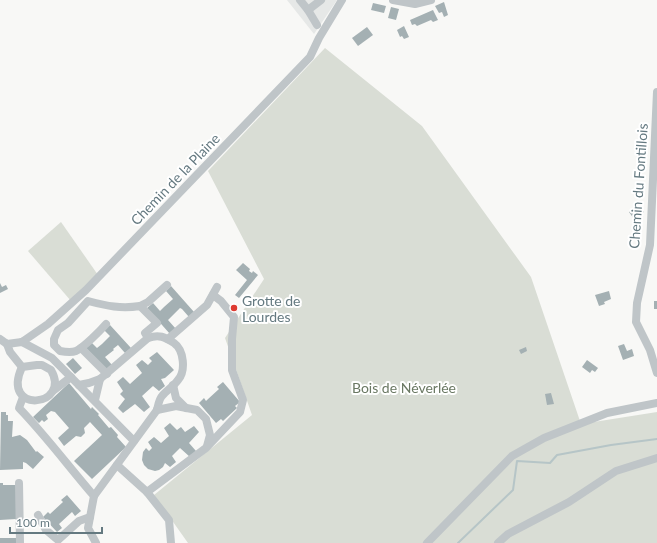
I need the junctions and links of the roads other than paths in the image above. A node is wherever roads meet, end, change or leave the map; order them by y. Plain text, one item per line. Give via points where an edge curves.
1 (300, 0) edge
2 (321, 0) edge
3 (342, 0) edge
4 (393, 0) edge
5 (431, 0) edge
6 (414, 2) edge
7 (308, 10) junction
8 (318, 25) dead end
9 (657, 92) edge
10 (167, 285) dead end
11 (217, 287) dead end
12 (213, 295) junction
13 (140, 306) junction
14 (106, 324) dead end
15 (148, 338) junction
16 (168, 339) junction
17 (3, 342) edge
18 (22, 342) junction
19 (81, 348) junction
20 (22, 367) junction
21 (657, 373) edge
22 (71, 377) junction
23 (104, 377) junction
24 (79, 385) junction
25 (173, 385) junction
26 (54, 390) junction
27 (23, 397) junction
28 (95, 400) junction
29 (657, 403) edge
30 (186, 408) junction
31 (157, 410) junction
32 (134, 441) junction
33 (206, 448) junction
34 (657, 458) edge
35 (117, 465) junction
36 (19, 483) dead end
37 (147, 492) junction
38 (94, 496) junction
39 (38, 515) dead end
40 (90, 517) junction
41 (59, 542) edge
42 (20, 543) edge
43 (96, 543) edge
44 (171, 543) edge
45 (427, 543) edge
46 (498, 543) edge

1 - 7 street
2 - 7 street
3 - 18 street, Chemin de la Plaine via 310,57 86,290 48,324
4 - 6 street
5 - 6 street
7 - 8 street
9 - 21 street, Chemin du Fontillois via 650,244 637,303 636,322 650,350
10 - 13 street
11 - 12 street
12 - 16 street via 207,306
12 - 33 street via 234,317 232,370 242,400 240,412
13 - 15 street via 157,323 145,333
13 - 19 street via 111,307 88,301 58,330 54,339 54,345 60,351 71,352
14 - 19 street
15 - 16 street via 156,335
15 - 23 street
16 - 25 street via 178,346 182,354 182,371 179,380
17 - 18 street, Chemin de la Plaine
17 - 20 street
18 - 22 street via 52,358
19 - 23 street
20 - 26 street via 47,367 53,374
20 - 27 street via 18,389
22 - 24 street
22 - 26 street
23 - 24 street via 89,384
23 - 28 street
24 - 28 street
25 - 30 street via 176,398
25 - 31 street via 161,397
26 - 27 street via 43,400 35,402
27 - 38 street via 19,408
28 - 32 street
29 - 45 street via 607,413 544,438 512,456
30 - 31 street via 176,406
30 - 33 street via 197,410 206,418 210,435
31 - 32 street
32 - 35 street
33 - 37 street
34 - 46 street via 616,471 569,502 508,534
35 - 37 street
35 - 38 street
36 - 42 street
37 - 44 street via 169,520
38 - 40 street
39 - 41 street via 46,530
40 - 41 street via 79,520
40 - 43 street via 88,528

